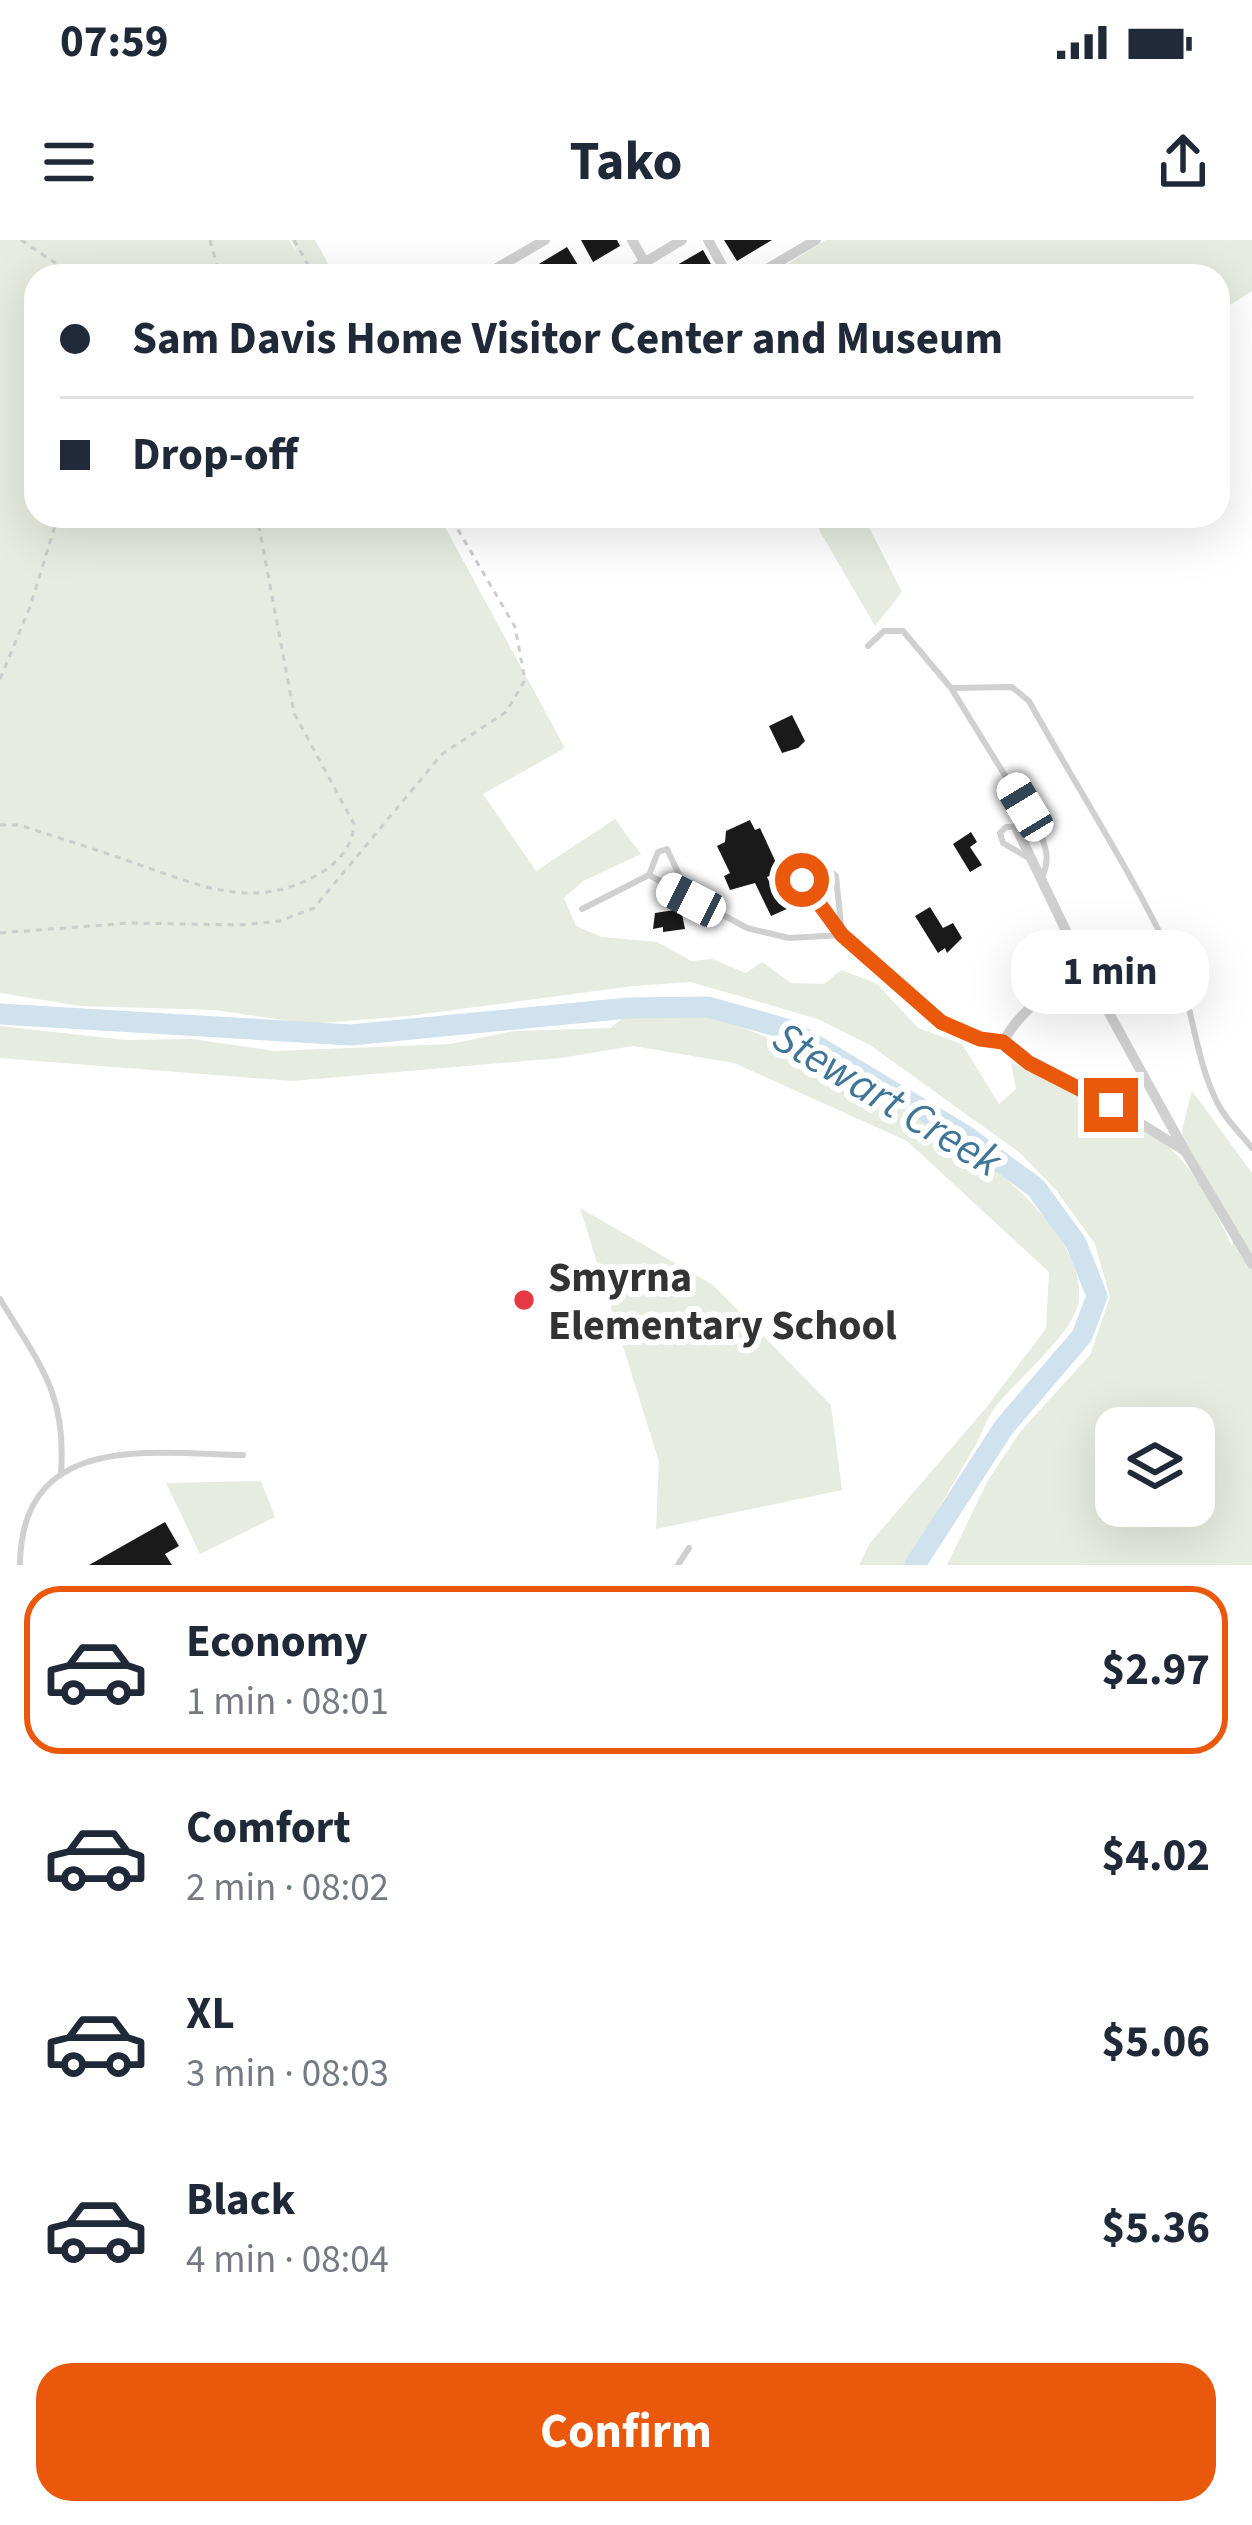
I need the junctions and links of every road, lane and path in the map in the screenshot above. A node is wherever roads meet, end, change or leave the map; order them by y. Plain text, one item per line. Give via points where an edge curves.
1 (21, 240) edge
2 (545, 240) edge
3 (632, 240) edge
4 (682, 240) edge
5 (816, 240) edge
6 (645, 263) joint
7 (57, 264) edge
8 (504, 264) edge
9 (775, 264) edge
10 (54, 528) edge
11 (259, 528) edge
12 (457, 528) edge
13 (868, 646) dead end
14 (0, 679) edge
15 (951, 688) junction
16 (0, 825) edge
17 (1016, 827) dead end
18 (649, 875) junction
19 (1041, 878) junction
20 (691, 900) junction
21 (582, 909) dead end
22 (0, 933) edge
23 (842, 935) junction
24 (1107, 1009) junction
25 (1003, 1042) junction
26 (1252, 1148) edge
27 (1185, 1151) junction
28 (1252, 1264) edge
29 (0, 1299) edge
30 (243, 1455) dead end
31 (60, 1477) junction
32 (689, 1549) dead end
33 (20, 1565) edge
34 (678, 1565) edge

1 - 7 path
2 - 8 street
3 - 6 street
4 - 6 street
5 - 9 street
10 - 14 path
11 - 16 path via 293,713 352,814 343,853 321,873 275,893 215,891
12 - 22 path via 514,627 525,680 506,712 442,754 314,908 241,925
13 - 15 lane via 884,631 903,632
15 - 19 lane via 1046,847
15 - 26 lane via 1012,687 1029,701 1173,960 1208,1083
17 - 19 street
18 - 20 lane
18 - 20 lane via 658,851 667,849
18 - 21 lane
19 - 24 street
20 - 23 lane via 789,938
23 - 23 lane via 836,876 823,864 802,880
23 - 25 lane via 941,1022
24 - 25 street via 1092,997 1040,999 1018,1015
24 - 27 street
25 - 27 street
27 - 28 street
29 - 31 lane via 52,1386 64,1433
30 - 31 lane via 136,1451 75,1464
31 - 33 lane via 29,1505
32 - 34 lane

